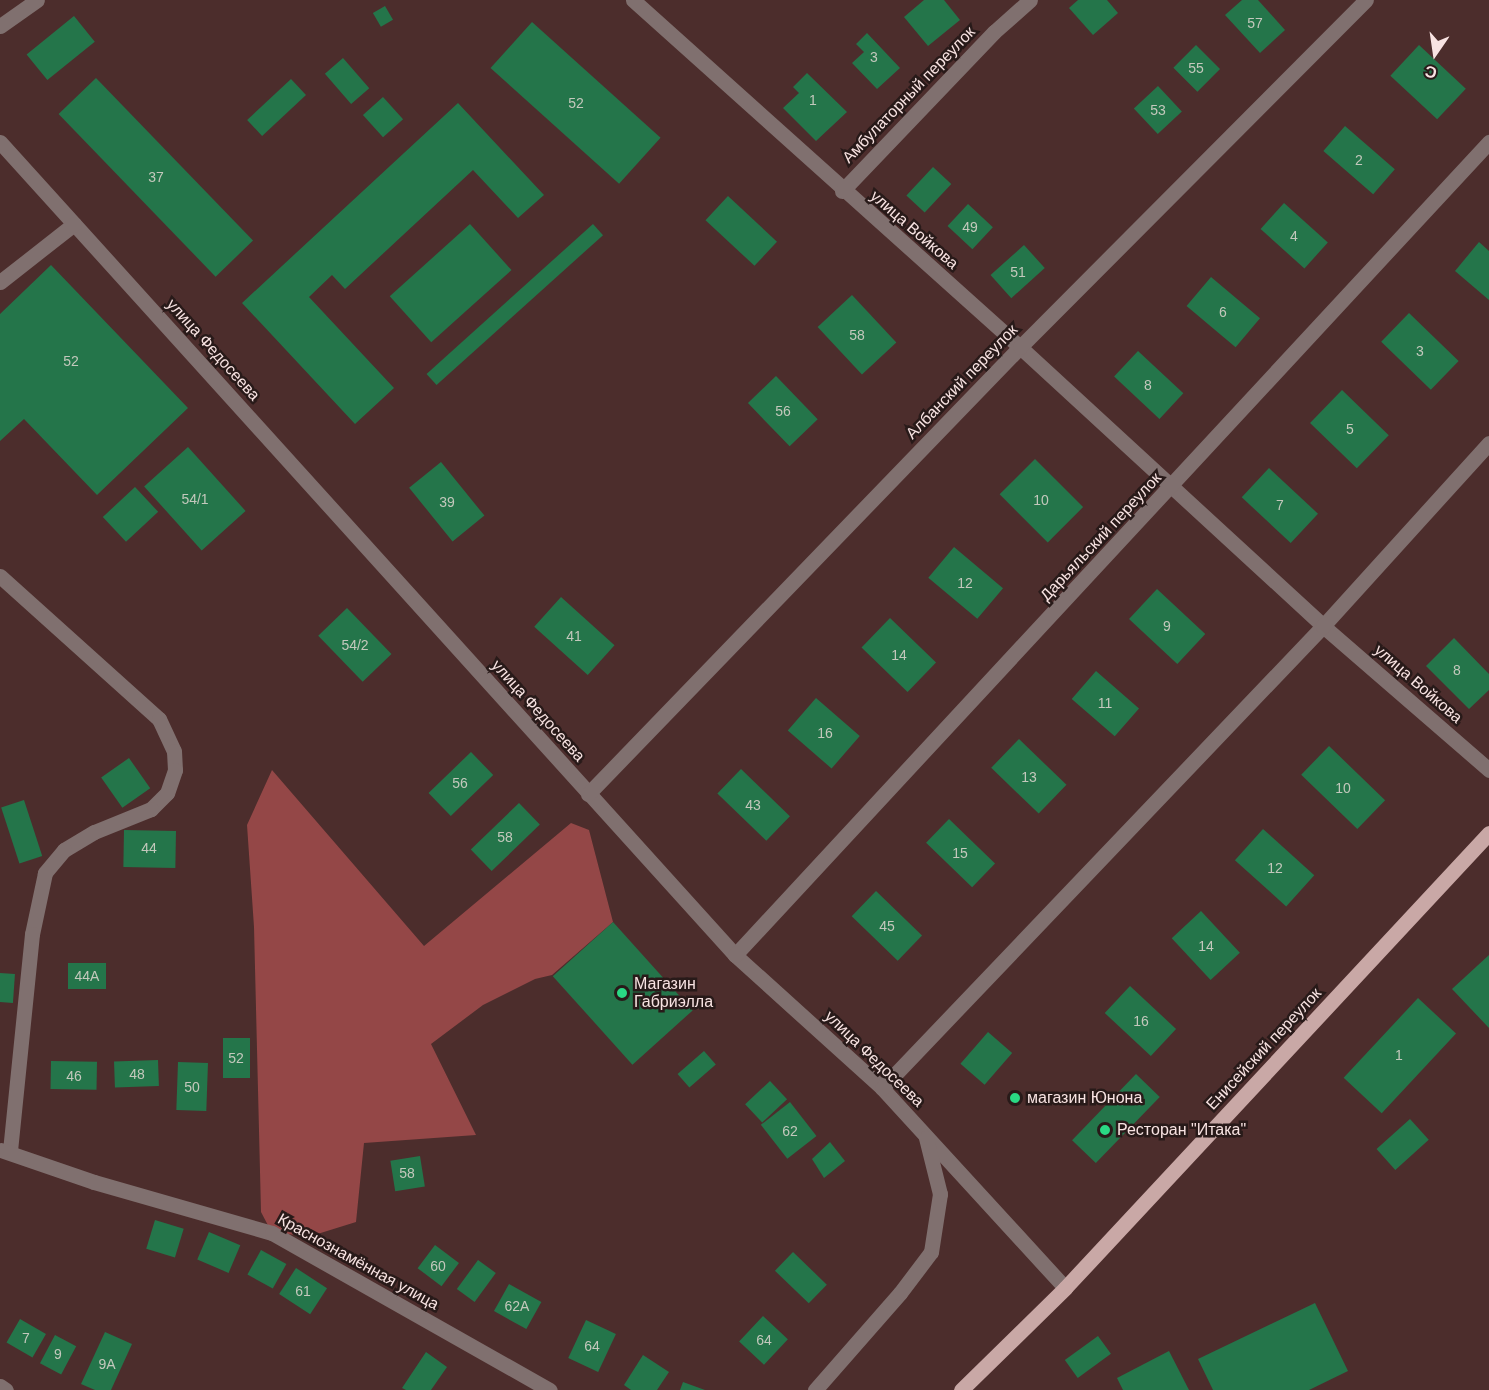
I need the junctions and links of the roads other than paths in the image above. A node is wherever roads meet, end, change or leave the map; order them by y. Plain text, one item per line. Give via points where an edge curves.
1 (37, 0) edge
2 (633, 0) edge
3 (1030, 0) edge
4 (1366, 0) edge
5 (0, 26) edge
6 (0, 142) edge
7 (1489, 142) edge
8 (842, 191) junction
9 (74, 224) junction
10 (0, 282) edge
11 (1020, 347) junction
12 (1489, 443) edge
13 (1173, 487) junction
14 (0, 576) edge
15 (1323, 626) junction
16 (1489, 770) edge
17 (588, 794) junction
18 (1489, 832) edge
19 (735, 955) junction
20 (882, 1088) junction
21 (926, 1136) junction
22 (5, 1151) edge
23 (1065, 1288) junction
24 (0, 1386) edge
25 (6, 1390) edge
26 (550, 1390) edge
27 (815, 1390) edge
28 (962, 1390) edge

1 - 5 street
2 - 8 street, улица Войкова
3 - 8 street, Амбулаторный переулок via 994,32
4 - 11 street, Албанский переулок
6 - 9 street, улица Федосеева
7 - 13 street, Дарьяльский переулок
8 - 11 street, улица Войкова
9 - 10 street
9 - 17 street, улица Федосеева
11 - 13 street, улица Войкова
11 - 17 street, Албанский переулок
12 - 15 street
13 - 15 street, улица Войкова
13 - 19 street, Дарьяльский переулок
14 - 22 street via 159,719 174,750 175,770 167,793 151,809 94,832 64,850 45,873 32,934
15 - 16 street, улица Войкова
15 - 20 street
17 - 19 street, улица Федосеева
18 - 23 main road, Енисейский переулок
19 - 20 street, улица Федосеева
20 - 21 street, улица Федосеева
21 - 23 street, улица Федосеева
21 - 27 street via 940,1194 931,1252
22 - 26 street, Краснознамённая улица via 93,1182 272,1233
23 - 28 main road, Енисейский переулок
24 - 25 street

